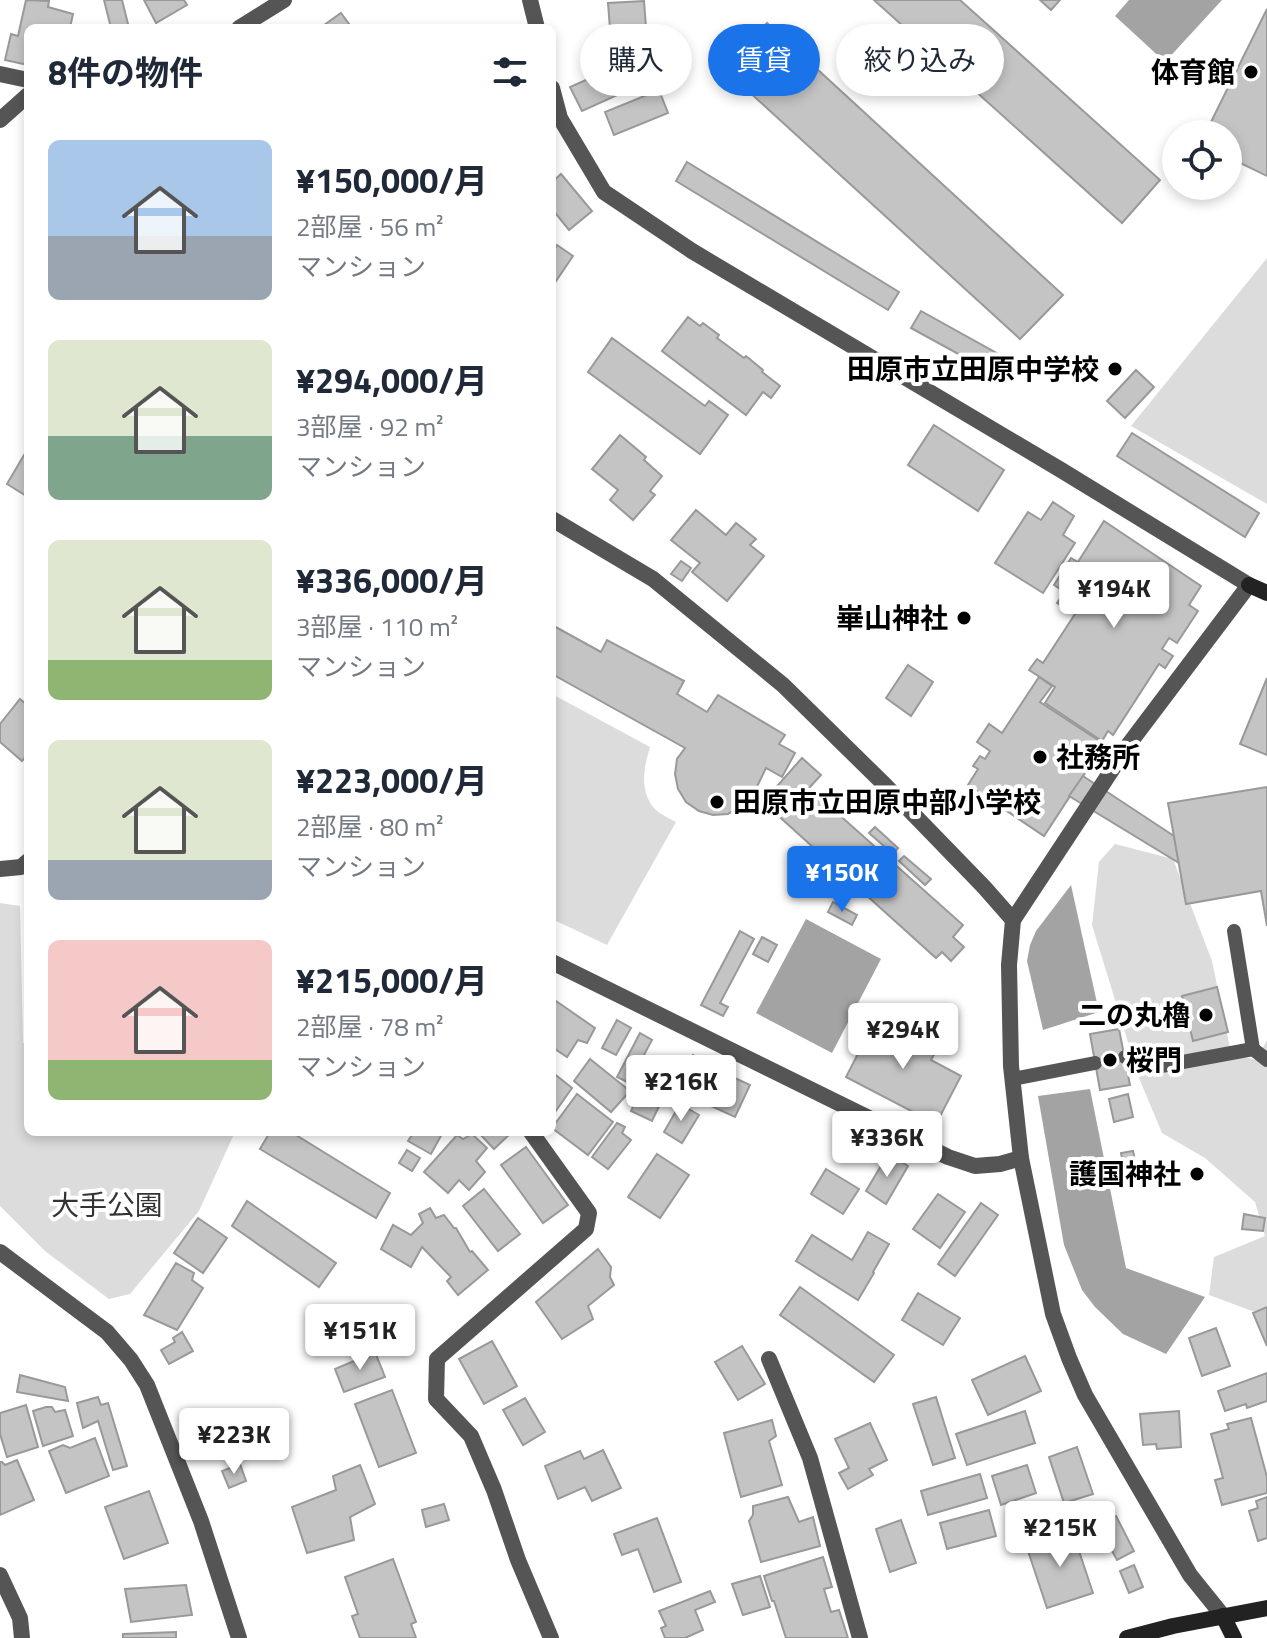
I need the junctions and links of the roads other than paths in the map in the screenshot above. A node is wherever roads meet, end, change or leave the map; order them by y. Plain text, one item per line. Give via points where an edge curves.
1 (284, 0) edge
2 (530, 0) edge
3 (245, 24) edge
4 (536, 24) edge
5 (0, 74) edge
6 (24, 79) edge
7 (24, 99) edge
8 (556, 103) edge
9 (0, 120) edge
10 (556, 521) edge
11 (1249, 585) junction
12 (1267, 593) edge
13 (24, 864) edge
14 (0, 869) edge
15 (1013, 920) junction
16 (1234, 931) dead end
17 (556, 970) edge
18 (1253, 1049) junction
19 (1125, 1057) dead end
20 (1267, 1060) edge
21 (1095, 1063) dead end
22 (1011, 1066) junction
23 (534, 1136) edge
24 (1021, 1158) junction
25 (0, 1252) edge
26 (769, 1359) dead end
27 (0, 1575) edge
28 (1267, 1608) edge
29 (1223, 1616) junction
30 (22, 1638) edge
31 (239, 1638) edge
32 (551, 1638) edge
33 (860, 1638) edge
34 (1127, 1638) edge
35 (1234, 1638) edge

1 - 3 street
2 - 4 street
5 - 6 street
7 - 9 street
8 - 11 street via 604,192 692,251
10 - 15 street via 653,579 783,685
11 - 12 street
11 - 15 street via 1129,744
13 - 14 street
15 - 22 street
16 - 18 lane
17 - 24 street via 948,1157 975,1166
18 - 19 lane via 1161,1066 1154,1051
18 - 20 lane
21 - 22 lane via 1013,1079
22 - 24 street
23 - 32 street via 589,1213 586,1229 437,1359 436,1399 471,1436
24 - 29 street via 1053,1314 1085,1395 1190,1575
25 - 31 street via 107,1332 139,1372 201,1521
26 - 33 street via 810,1458
27 - 30 street via 20,1618
28 - 29 street
29 - 34 street
29 - 35 street

